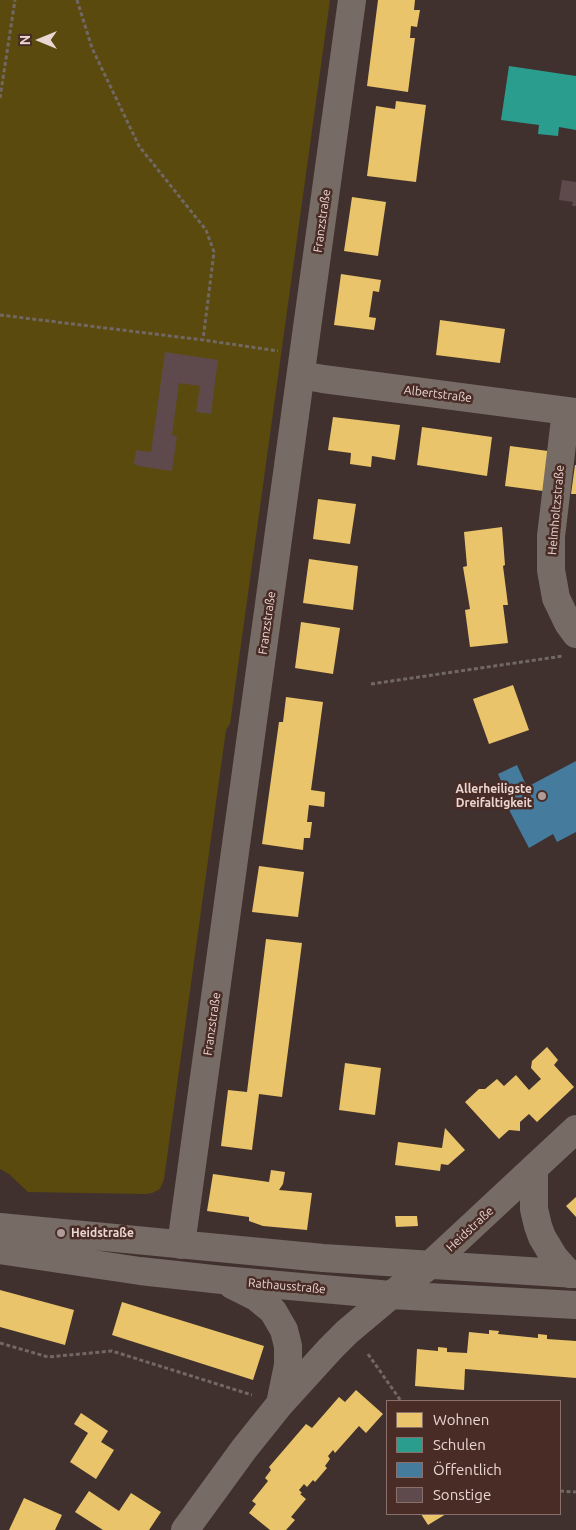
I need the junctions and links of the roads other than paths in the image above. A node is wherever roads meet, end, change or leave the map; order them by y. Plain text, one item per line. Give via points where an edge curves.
1 (352, 0) edge
2 (302, 365) junction
3 (571, 411) edge
4 (571, 645) edge
5 (576, 1129) edge
6 (534, 1168) junction
7 (0, 1227) edge
8 (181, 1245) junction
9 (0, 1250) edge
10 (430, 1266) junction
11 (573, 1274) edge
12 (222, 1280) junction
13 (391, 1295) junction
14 (576, 1305) edge
15 (280, 1404) junction
16 (185, 1530) edge

1 - 2 street, Franzstraße
2 - 3 street, Albertstraße via 322,379
2 - 8 street, Franzstraße
3 - 4 street, Helmholtzstraße via 551,536 551,570 556,598 568,623
5 - 6 street, Heidstraße
6 - 10 street, Heidstraße
6 - 11 street via 534,1209 542,1237 554,1257
7 - 8 street
8 - 10 street
9 - 12 street, Rathausstraße
10 - 11 street
10 - 13 street, Heidstraße
12 - 13 street, Rathausstraße
12 - 15 street via 268,1306 284,1330 288,1365
13 - 14 street, Rathausstraße
13 - 15 street, Heidstraße via 347,1332
15 - 16 street, Heidstraße

